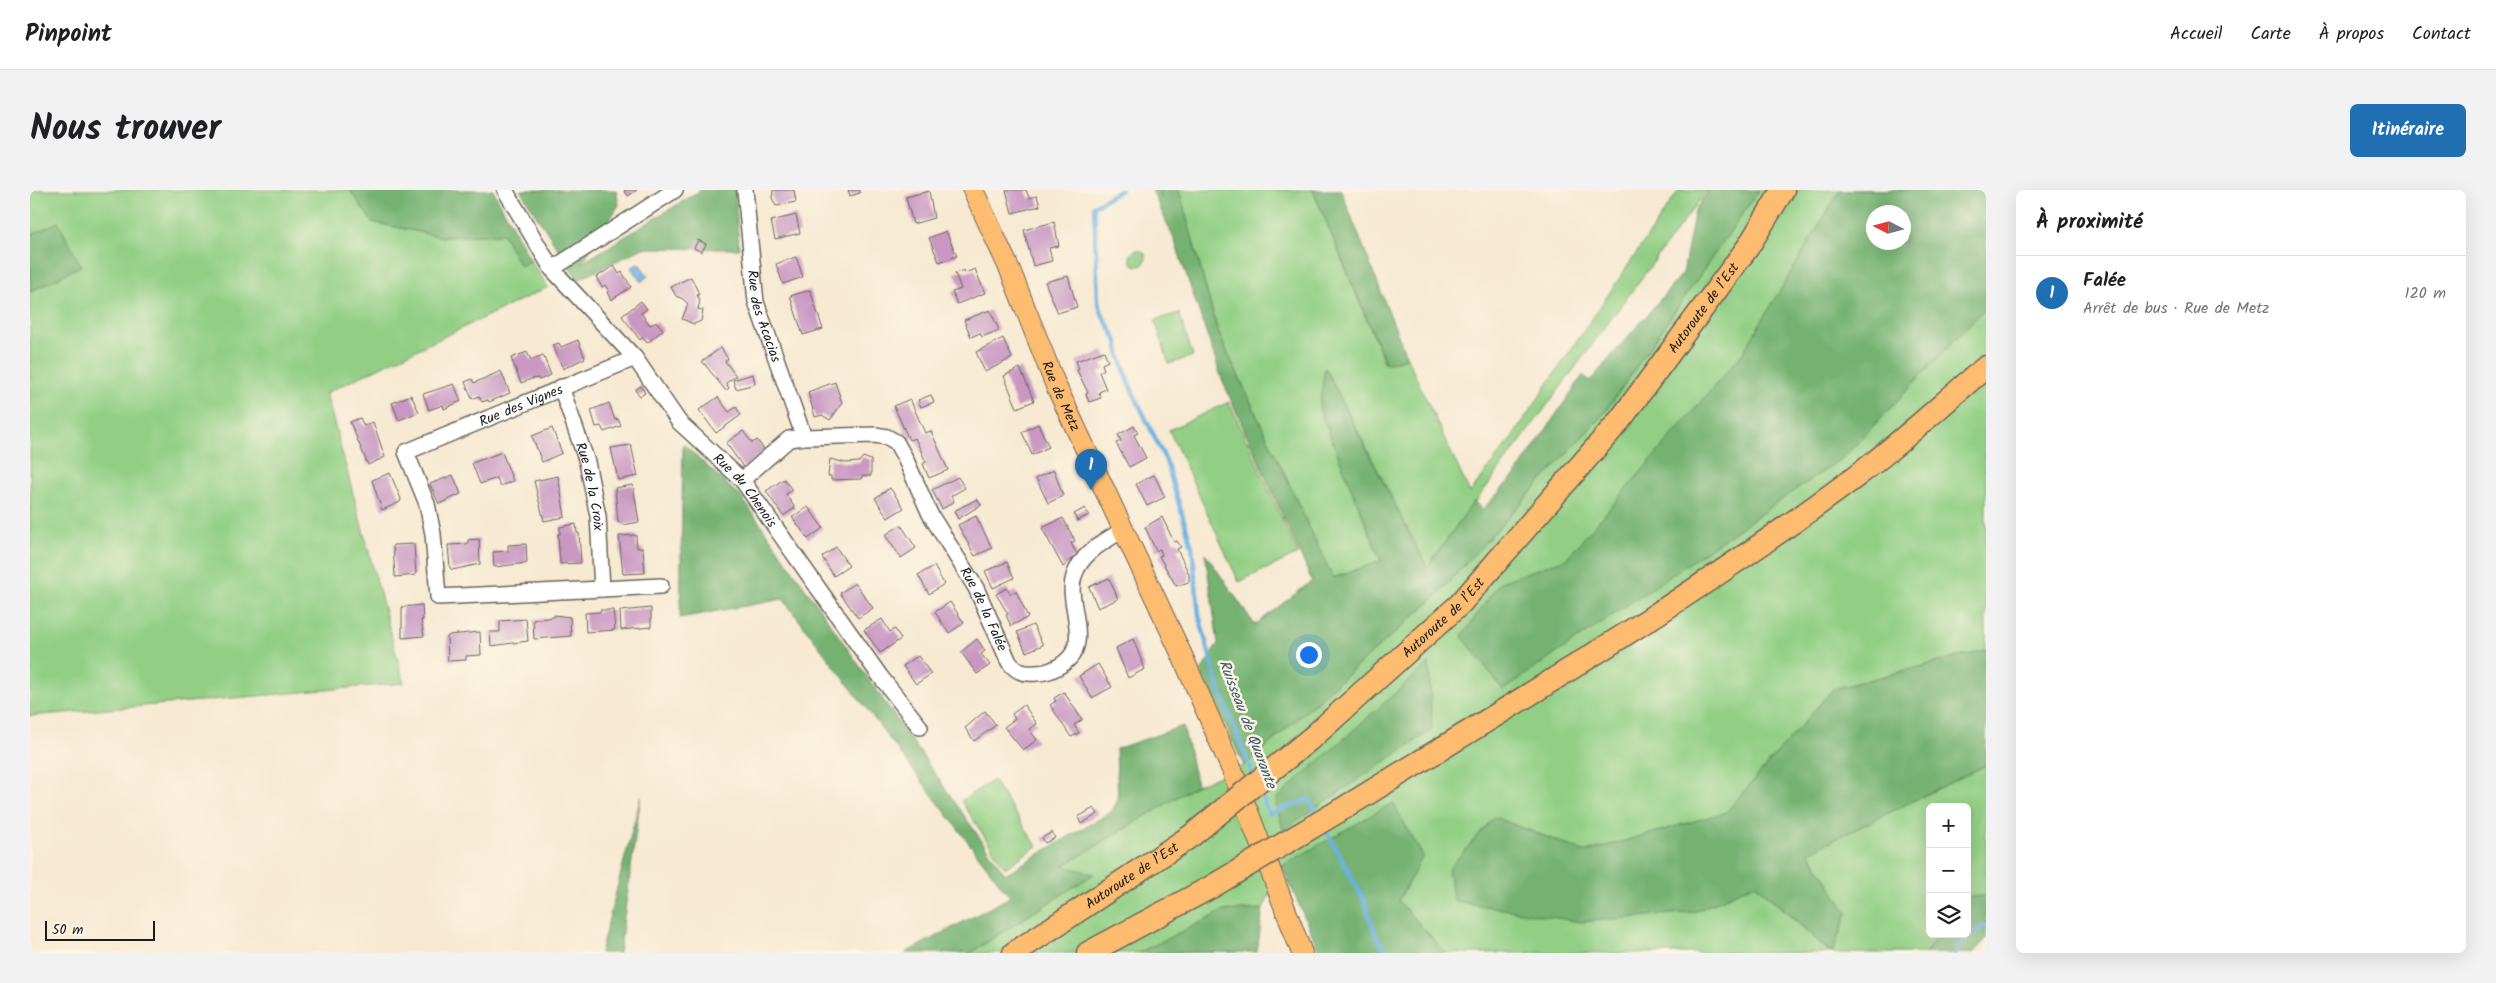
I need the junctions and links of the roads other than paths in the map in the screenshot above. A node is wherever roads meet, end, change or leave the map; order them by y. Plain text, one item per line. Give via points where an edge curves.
1 (505, 190) edge
2 (674, 190) edge
3 (745, 190) edge
4 (974, 190) edge
5 (1783, 190) edge
6 (552, 269) junction
7 (636, 358) junction
8 (1986, 367) edge
9 (561, 387) junction
10 (804, 437) junction
11 (742, 480) junction
12 (1123, 530) junction
13 (661, 586) dead end
14 (602, 589) junction
15 (920, 727) dead end
16 (1014, 953) edge
17 (1088, 953) edge
18 (1302, 953) edge

1 - 6 street, Rue du Chenois
2 - 6 street
3 - 10 street, Rue des Acacias via 756,302
4 - 12 main road, Rue de Metz via 1056,386
5 - 16 highway, Autoroute de l’Est, bridge via 1748,247 1620,420 1460,604 1315,735 1191,836
6 - 7 street, Rue du Chenois
7 - 9 street, Rue des Vignes
7 - 11 street, Rue du Chenois via 678,422
8 - 17 highway, bridge via 1860,473 1763,543 1563,674 1213,886
9 - 14 street, Rue de la Croix via 587,462 598,516
9 - 14 street, Rue des Vignes via 406,452 427,504 438,597
10 - 11 street via 789,440
10 - 12 street, Rue de la Falée via 875,436 896,442 930,514 976,588 1010,662 1016,670 1026,674 1058,668 1074,652 1077,626 1073,576 1084,557
11 - 15 street, Rue du Chenois via 880,676
12 - 18 main road, Rue de Metz via 1232,770
13 - 14 street

